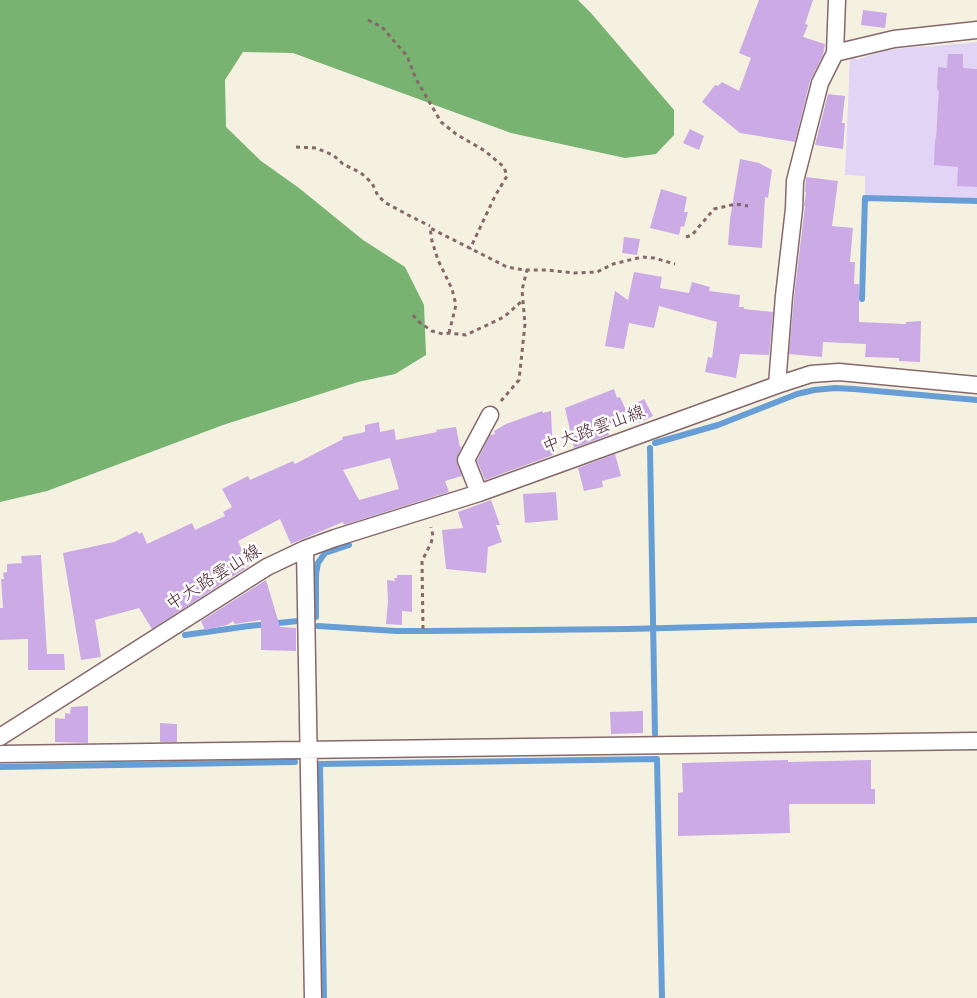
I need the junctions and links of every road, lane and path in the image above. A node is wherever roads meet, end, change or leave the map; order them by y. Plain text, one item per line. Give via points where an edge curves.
1 (837, 0) edge
2 (368, 20) dead end
3 (977, 30) edge
4 (835, 53) junction
5 (296, 147) dead end
6 (748, 206) dead end
7 (430, 226) dead end
8 (686, 237) dead end
9 (470, 249) junction
10 (675, 264) dead end
11 (527, 270) junction
12 (523, 300) junction
13 (413, 315) dead end
14 (450, 333) junction
15 (777, 385) junction
16 (977, 385) edge
17 (490, 415) joint
18 (479, 493) junction
19 (429, 518) dead end
20 (305, 549) junction
21 (423, 629) dead end
22 (0, 737) edge
23 (977, 740) edge
24 (308, 750) junction
25 (0, 754) edge
26 (313, 998) edge

1 - 4 street
2 - 9 path via 382,27 407,56 416,79 441,122 504,167 507,176
3 - 4 street via 894,39
4 - 15 street via 820,83 795,181
5 - 7 path via 316,148 334,154 372,183 378,196 386,203
6 - 8 path via 736,204 714,209 692,235
9 - 11 path via 507,267
9 - 14 path via 430,228 438,260 456,305
10 - 11 path via 642,257 613,264 597,272
11 - 12 path
12 - 14 path via 504,317 466,335
12 - 17 path via 526,324 520,380
13 - 14 path via 432,331
15 - 16 street, 中大路雲山線 via 811,374 838,372
15 - 18 street, 中大路雲山線
17 - 18 street via 466,460
18 - 20 street, 中大路雲山線
19 - 21 path via 433,536 422,561
20 - 22 street, 中大路雲山線 via 267,567
20 - 24 street
23 - 24 street
24 - 25 street
24 - 26 street

